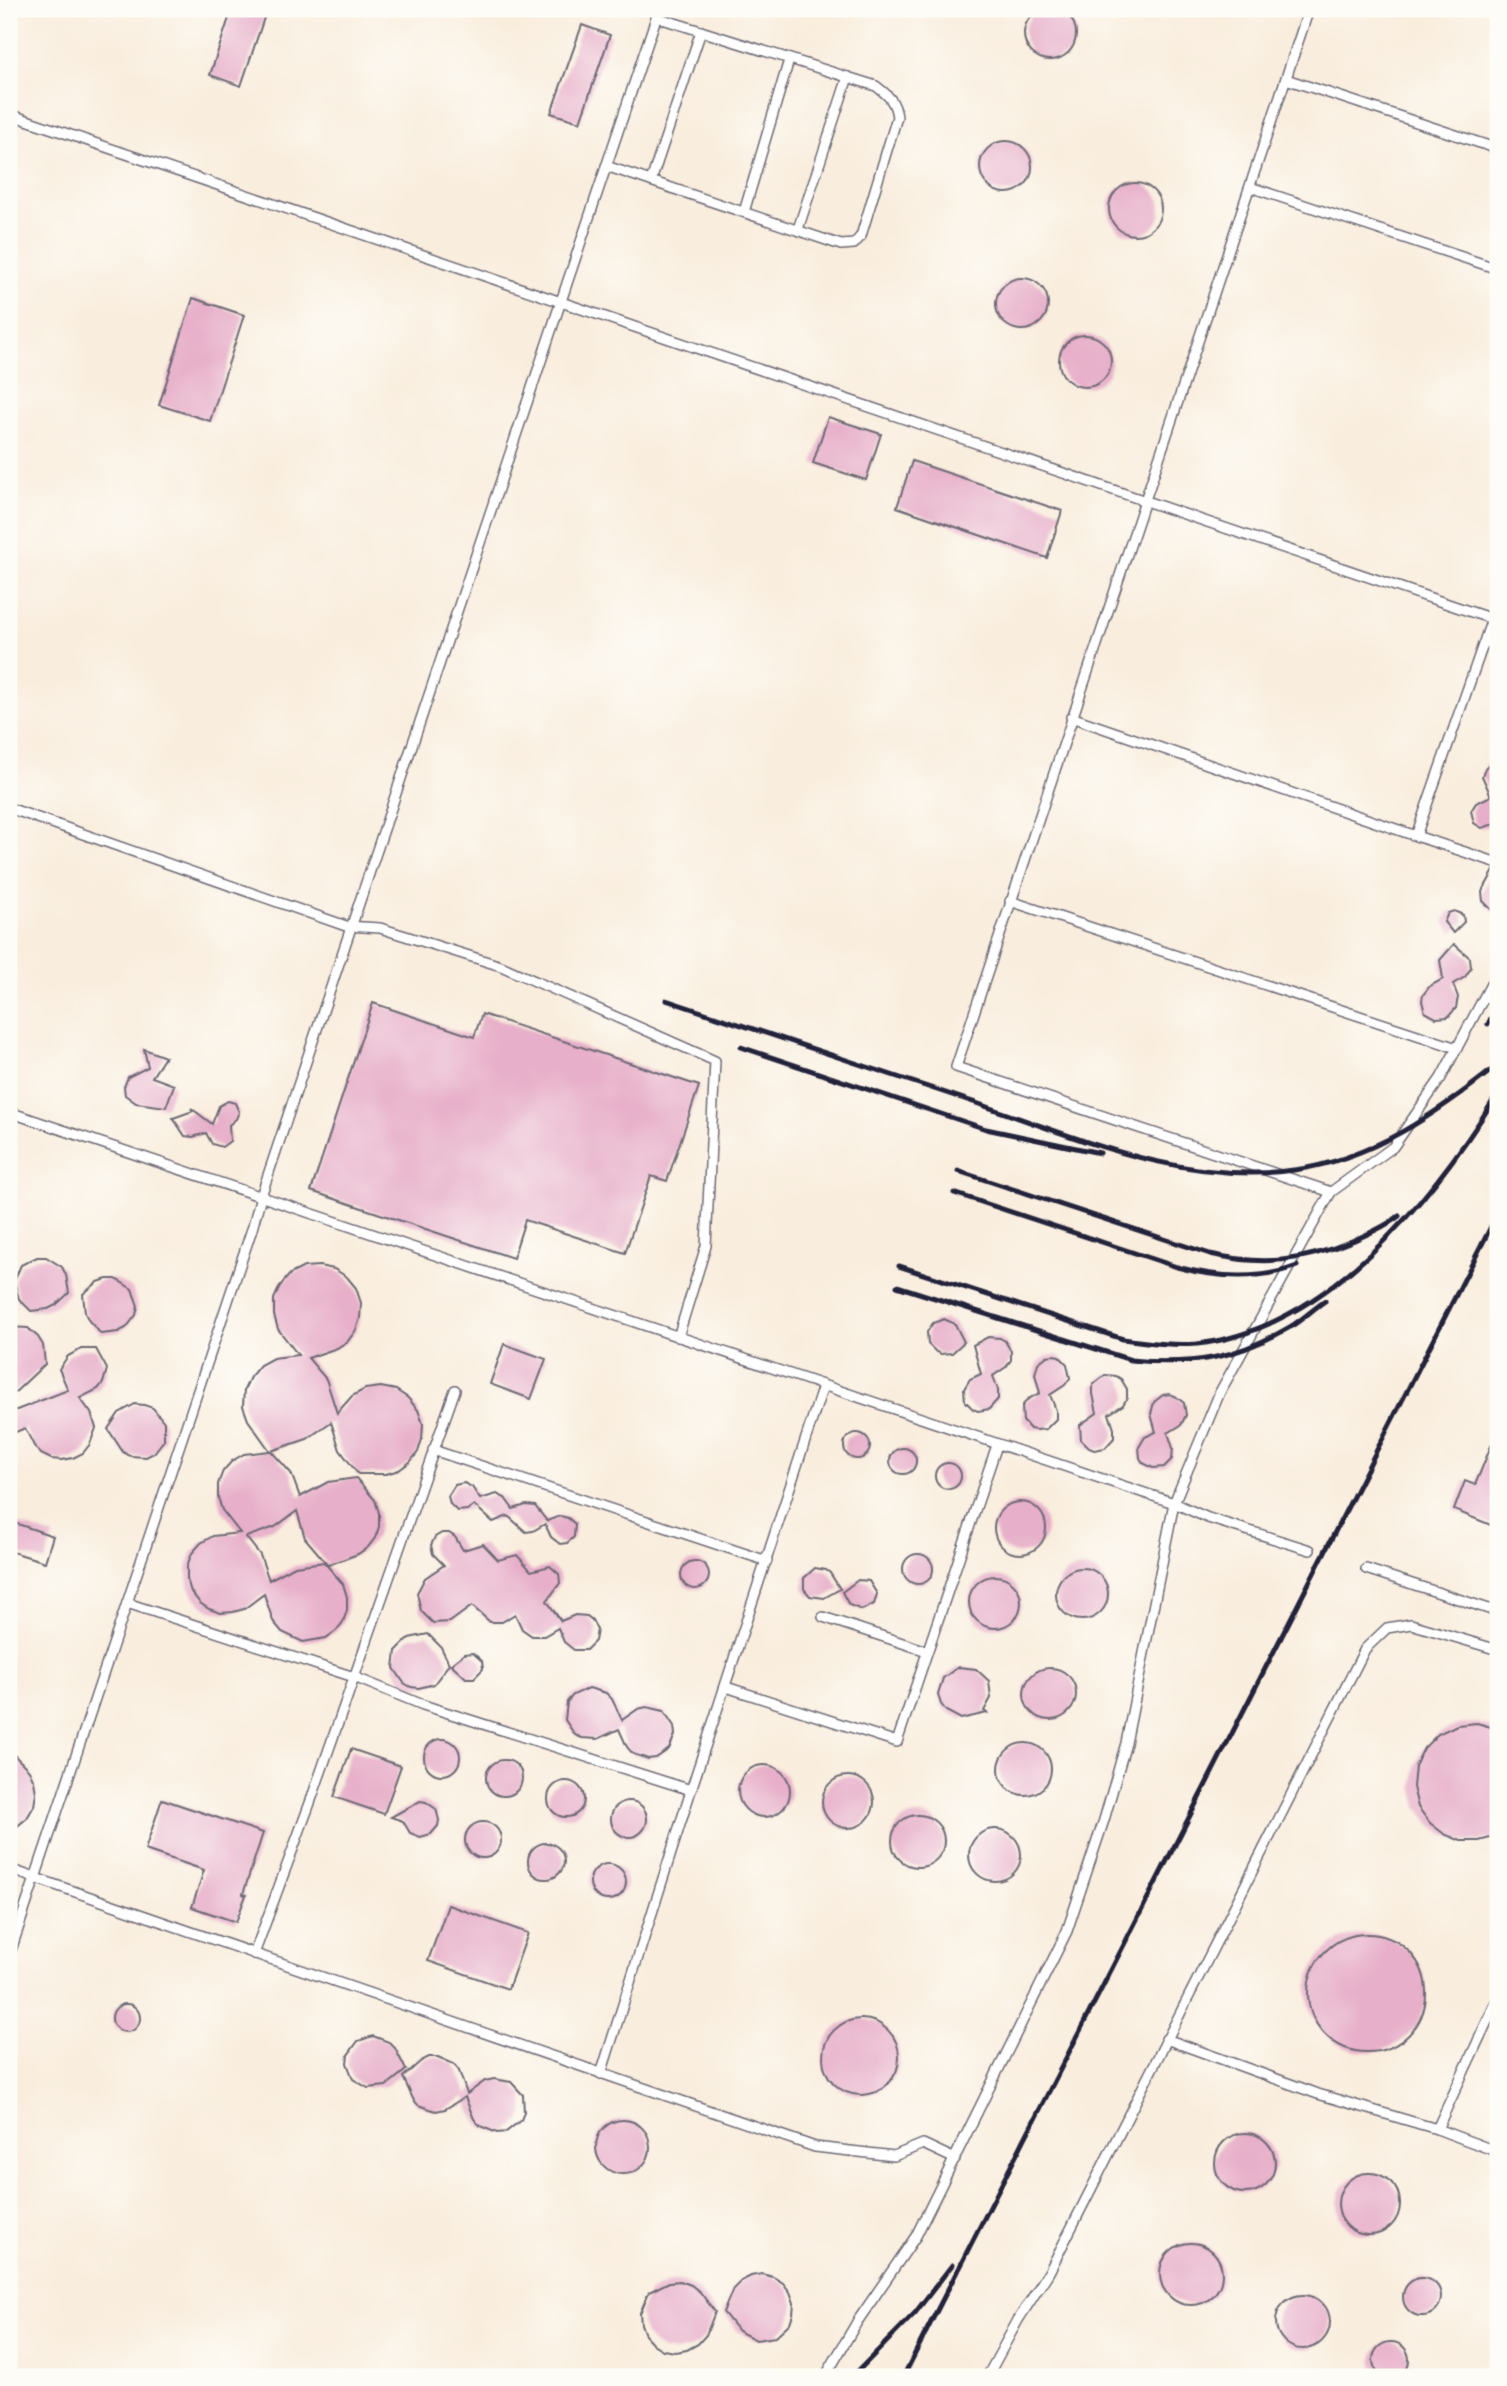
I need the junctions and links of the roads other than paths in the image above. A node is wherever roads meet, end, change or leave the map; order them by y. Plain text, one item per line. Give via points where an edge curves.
1 (1309, 9) edge
2 (657, 13) edge
3 (701, 31) junction
4 (789, 60) junction
5 (848, 77) junction
6 (1286, 79) junction
7 (9, 114) edge
8 (1498, 149) edge
9 (606, 166) junction
10 (651, 181) junction
11 (1250, 187) junction
12 (744, 212) junction
13 (798, 229) junction
14 (1498, 269) edge
15 (560, 302) junction
16 (1145, 500) junction
17 (1495, 620) edge
18 (1071, 717) junction
19 (9, 808) edge
20 (1416, 836) junction
21 (1498, 863) edge
22 (1010, 901) junction
23 (350, 927) junction
24 (1498, 971) edge
25 (1457, 1048) junction
26 (9, 1112) edge
27 (1331, 1192) junction
28 (261, 1196) junction
29 (678, 1337) junction
30 (823, 1386) junction
31 (455, 1390) dead end
32 (997, 1445) junction
33 (433, 1450) junction
34 (1174, 1503) junction
35 (1310, 1550) dead end
36 (767, 1561) junction
37 (1366, 1569) dead end
38 (127, 1603) junction
39 (1498, 1612) edge
40 (823, 1617) dead end
41 (1498, 1650) edge
42 (928, 1651) junction
43 (354, 1677) junction
44 (726, 1687) junction
45 (691, 1790) junction
46 (9, 1869) edge
47 (35, 1878) junction
48 (254, 1954) junction
49 (9, 1956) edge
50 (1498, 1998) edge
51 (1166, 2039) junction
52 (601, 2074) junction
53 (1437, 2129) junction
54 (1498, 2152) edge
55 (955, 2159) junction
56 (825, 2377) edge
57 (987, 2377) edge

1 - 6 lane
2 - 3 lane
2 - 9 lane
3 - 4 lane
3 - 10 lane
4 - 5 lane
4 - 12 lane
5 - 13 lane
5 - 13 lane via 876,86 895,104 897,117 861,236 854,244 841,245
6 - 8 lane
6 - 11 lane
7 - 15 lane
9 - 10 lane
9 - 15 lane
10 - 12 lane
11 - 14 lane
11 - 16 lane
12 - 13 lane
15 - 16 lane
15 - 23 lane
16 - 17 lane
16 - 18 lane
17 - 20 lane
18 - 20 lane
18 - 22 lane
19 - 23 lane
20 - 21 lane
22 - 25 lane
22 - 27 lane via 956,1067
23 - 28 lane
23 - 29 lane via 380,928 501,966 715,1062 706,1246
24 - 25 lane
25 - 27 lane via 1393,1147
26 - 28 lane
27 - 34 lane via 1220,1392
28 - 29 lane
28 - 38 lane
29 - 30 lane
30 - 32 lane
30 - 36 lane
31 - 33 lane
32 - 34 lane
32 - 42 lane
33 - 36 lane
33 - 43 lane
34 - 35 lane
34 - 55 lane via 1126,1742 1104,1821 1067,1931
36 - 44 lane
37 - 39 lane
38 - 43 lane
38 - 47 lane
40 - 42 lane
41 - 51 lane via 1411,1624 1387,1628 1365,1649
42 - 44 lane via 897,1742
43 - 45 lane via 423,1704
43 - 48 lane
44 - 45 lane
45 - 52 lane
46 - 47 lane
47 - 48 lane
47 - 49 lane
48 - 52 lane
50 - 53 lane
51 - 53 lane via 1318,2094
51 - 57 lane via 1049,2272
52 - 55 lane via 815,2147 894,2156 923,2144
53 - 54 lane
55 - 56 lane via 916,2236

